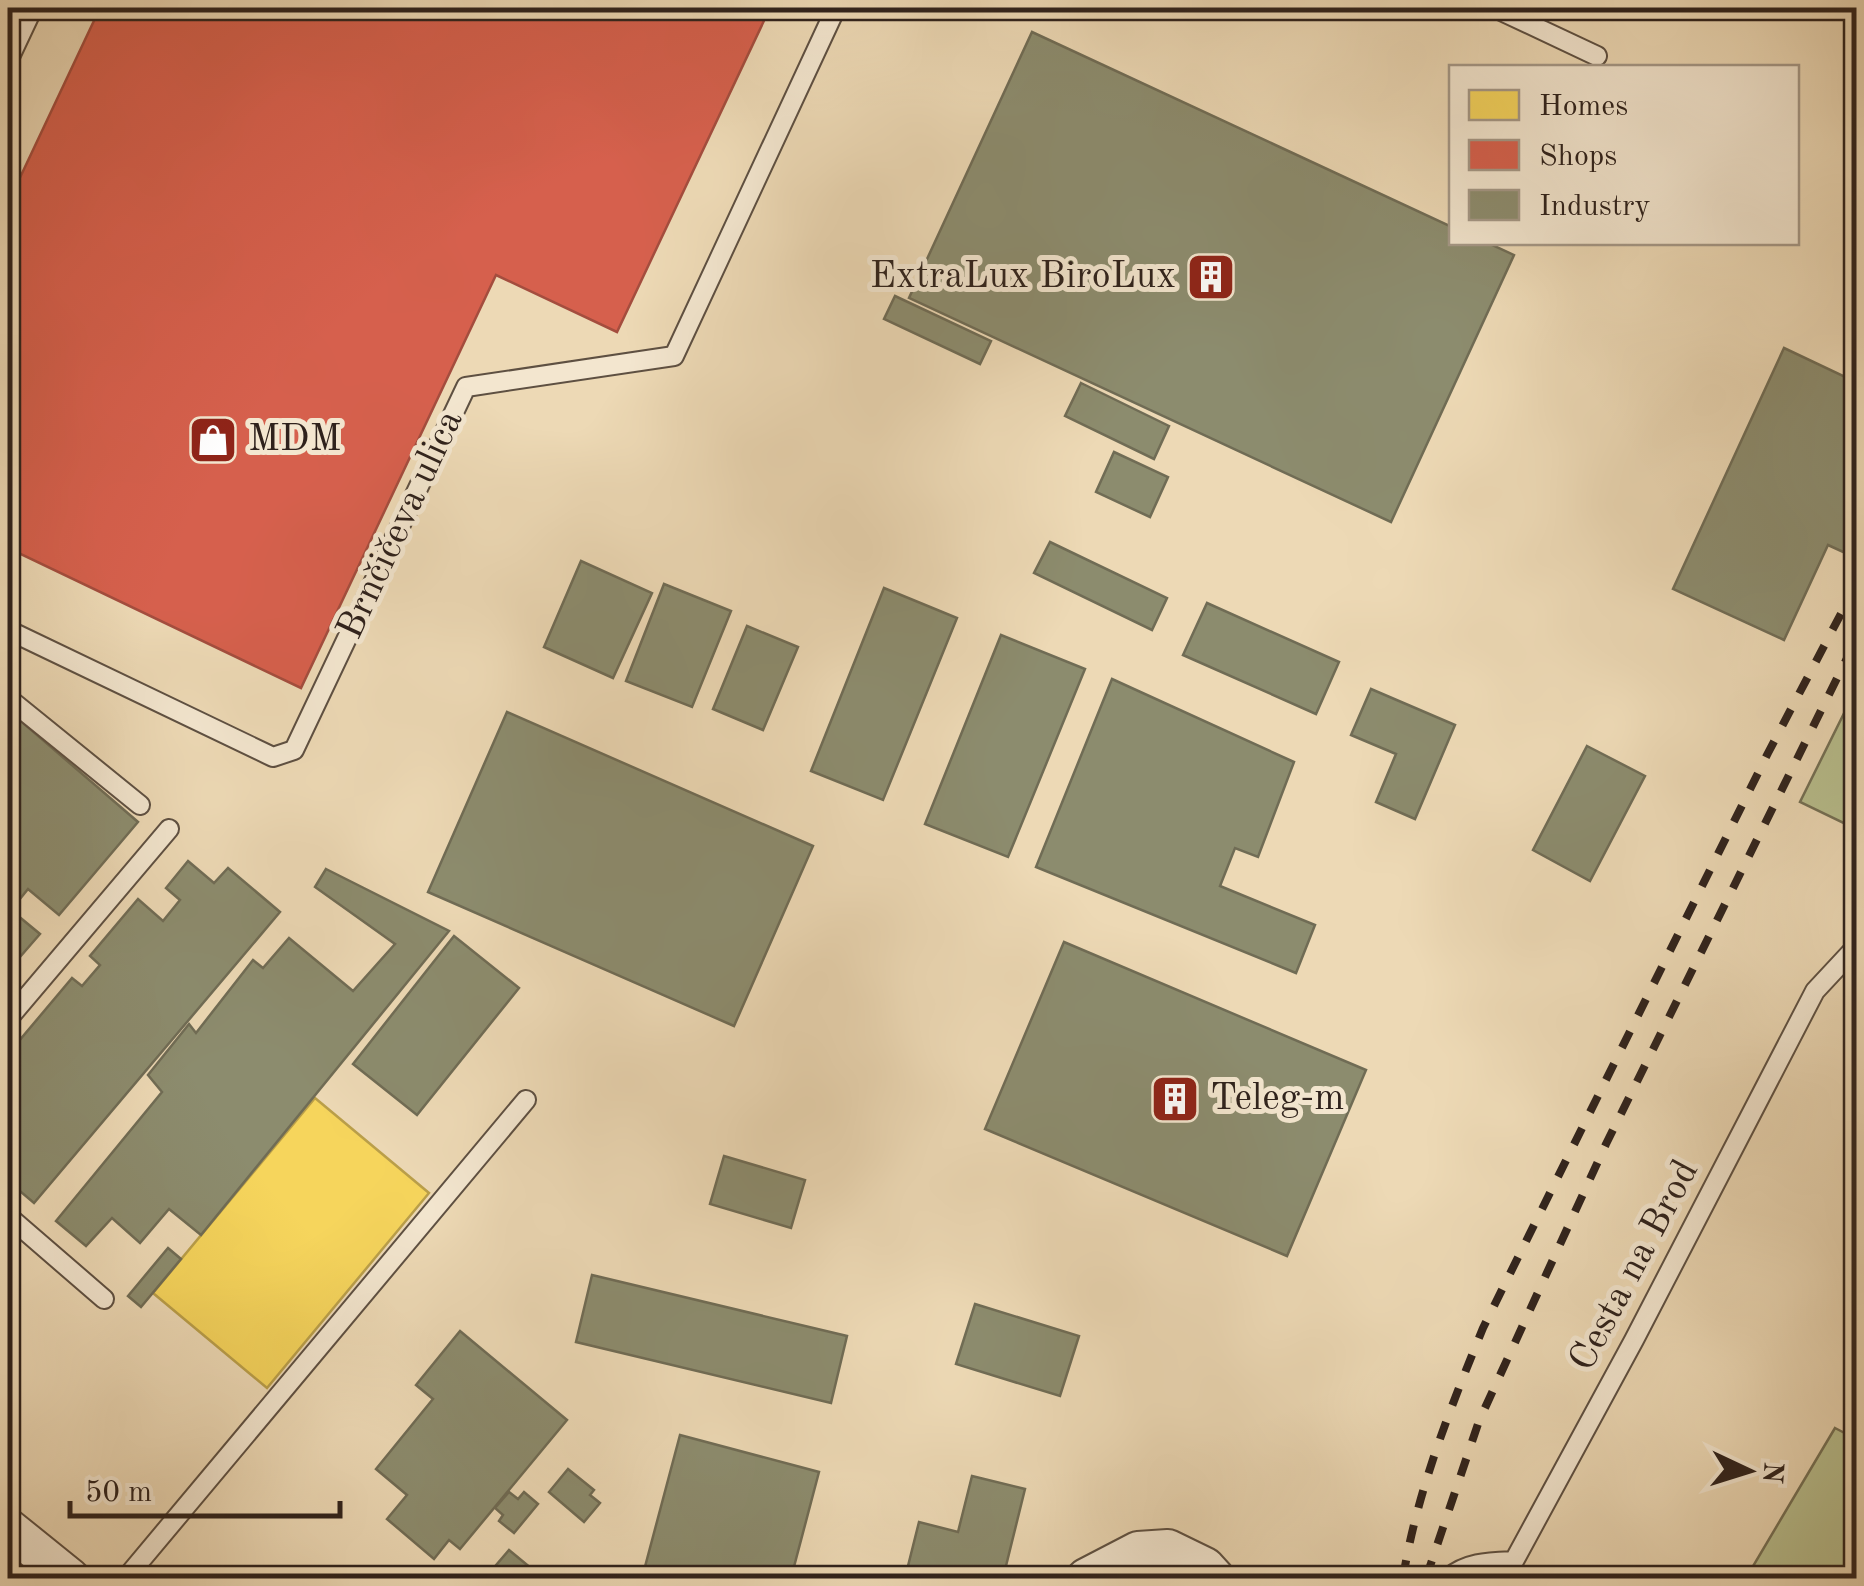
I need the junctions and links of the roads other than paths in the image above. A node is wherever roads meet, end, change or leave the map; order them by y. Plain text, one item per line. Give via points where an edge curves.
1 (33, 8) edge
2 (836, 8) edge
3 (1495, 8) edge
4 (1596, 56) dead end
5 (8, 62) edge
6 (8, 630) edge
7 (8, 698) edge
8 (140, 805) dead end
9 (169, 829) dead end
10 (1856, 947) edge
11 (8, 1020) edge
12 (526, 1100) dead end
13 (8, 1216) edge
14 (104, 1299) dead end
15 (8, 1528) edge
16 (61, 1576) edge
17 (126, 1578) edge
18 (1086, 1578) edge
19 (1215, 1578) edge
20 (1448, 1578) edge

1 - 5 lane
2 - 6 lane, Brnčičeva ulica via 674,356 466,388 294,750 273,757
3 - 4 lane
7 - 8 lane
9 - 11 lane
10 - 20 lane, Cesta na Brod via 1815,992 1514,1561 1475,1563
12 - 17 lane
13 - 14 lane
15 - 16 street
18 - 19 street via 1138,1551 1168,1548

